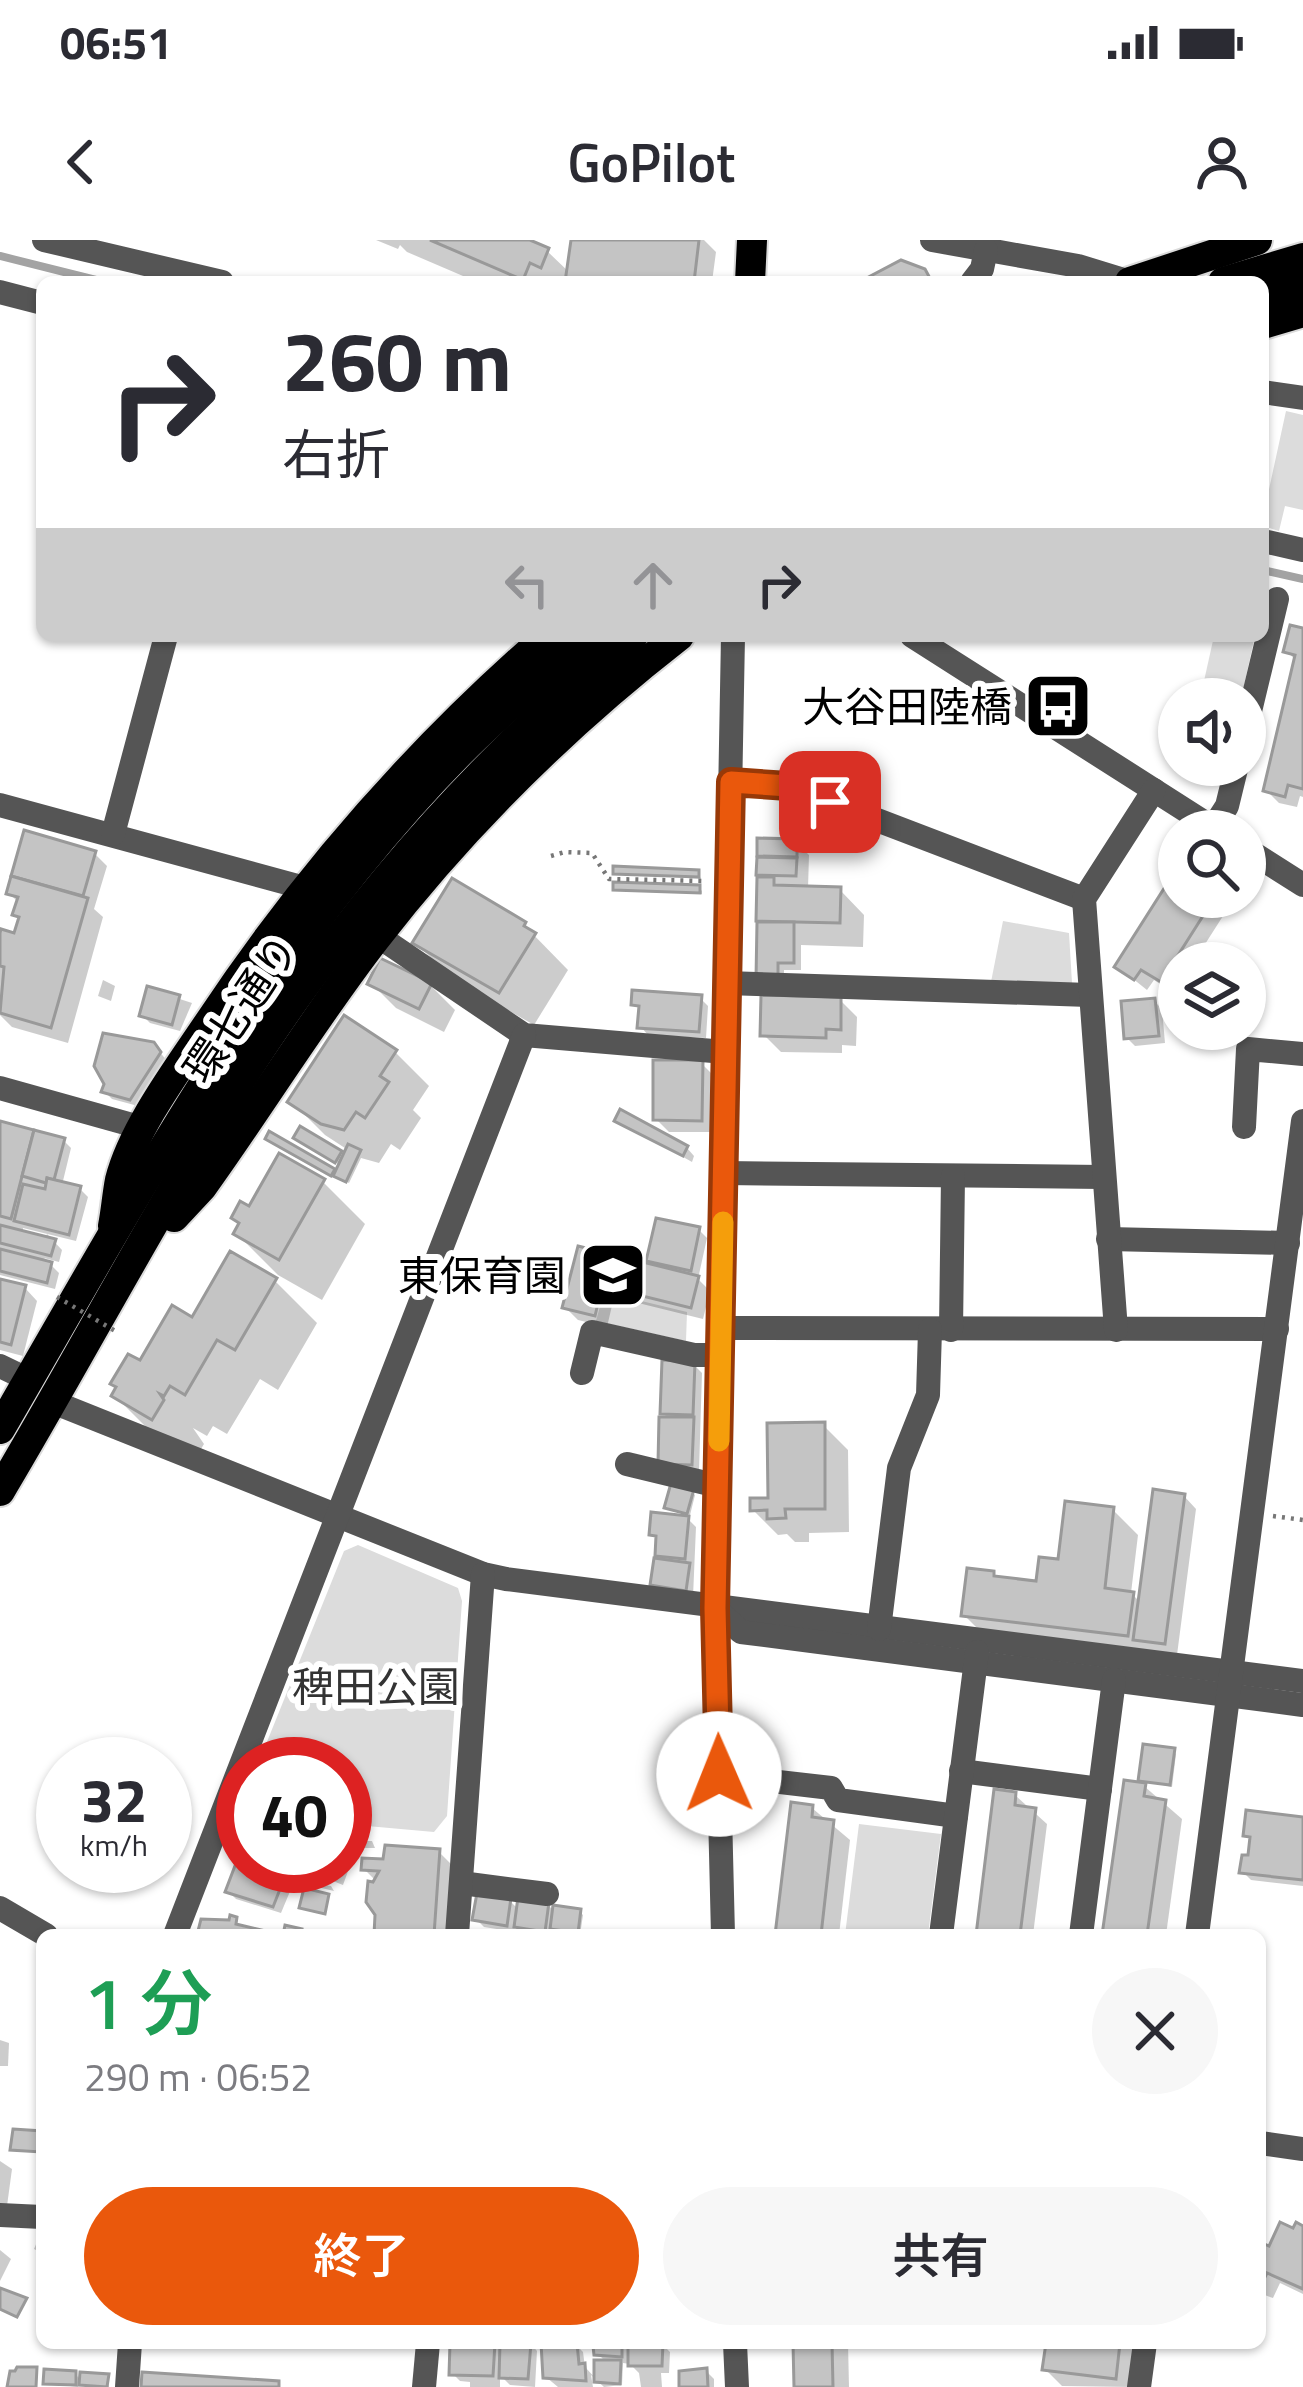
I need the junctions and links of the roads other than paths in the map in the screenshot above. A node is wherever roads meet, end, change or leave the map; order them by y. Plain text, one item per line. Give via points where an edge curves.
1 (44, 240) edge
2 (752, 240) edge
3 (932, 240) edge
4 (1257, 240) edge
5 (87, 245) edge
6 (986, 250) junction
7 (1303, 258) edge
8 (200, 276) edge
9 (750, 276) edge
10 (977, 276) edge
11 (1110, 276) edge
12 (1148, 276) edge
13 (1243, 276) edge
14 (1303, 287) edge
15 (0, 292) edge
16 (1269, 296) edge
17 (36, 301) edge
18 (1303, 312) edge
19 (1269, 322) edge
20 (1269, 393) edge
21 (1303, 398) edge
22 (1269, 543) edge
23 (1303, 550) edge
24 (1270, 597) edge
25 (1303, 604) edge
26 (164, 642) edge
27 (542, 642) edge
28 (583, 642) edge
29 (626, 642) edge
30 (672, 642) edge
31 (733, 642) edge
32 (924, 642) edge
33 (1262, 642) edge
34 (1255, 678) edge
35 (731, 782) junction
36 (1154, 790) junction
37 (0, 805) edge
38 (1186, 810) edge
39 (113, 835) junction
40 (1266, 861) edge
41 (1303, 885) edge
42 (305, 888) junction
43 (1084, 899) junction
44 (378, 936) junction
45 (726, 983) junction
46 (1089, 994) junction
47 (524, 1035) junction
48 (725, 1052) junction
49 (1303, 1054) edge
50 (222, 1083) junction
51 (0, 1088) edge
52 (1303, 1121) edge
53 (1244, 1127) dead end
54 (143, 1128) junction
55 (724, 1173) junction
56 (953, 1176) junction
57 (1103, 1177) junction
58 (1108, 1238) junction
59 (123, 1251) junction
60 (1292, 1256) edge
61 (721, 1328) junction
62 (1277, 1329) junction
63 (941, 1330) junction
64 (1116, 1330) junction
65 (721, 1355) junction
66 (0, 1366) edge
67 (581, 1373) dead end
68 (29, 1380) junction
69 (53, 1402) junction
70 (0, 1429) edge
71 (627, 1464) dead end
72 (718, 1486) junction
73 (0, 1491) edge
74 (337, 1514) junction
75 (483, 1574) junction
76 (715, 1608) junction
77 (879, 1629) junction
78 (977, 1652) junction
79 (1114, 1680) junction
80 (1303, 1681) edge
81 (1230, 1683) junction
82 (1303, 1705) edge
83 (961, 1771) junction
84 (719, 1774) junction
85 (1100, 1789) junction
86 (956, 1816) junction
87 (460, 1883) junction
88 (547, 1894) dead end
89 (0, 1908) edge
90 (36, 1929) edge
91 (177, 1929) edge
92 (457, 1929) edge
93 (723, 1929) edge
94 (942, 1929) edge
95 (1082, 1929) edge
96 (1198, 1929) edge
97 (1266, 2144) edge
98 (1303, 2149) edge
99 (0, 2215) edge
100 (36, 2217) edge
101 (130, 2349) edge
102 (427, 2349) edge
103 (735, 2349) edge
104 (1144, 2349) edge
105 (127, 2387) edge
106 (424, 2387) edge
107 (737, 2387) edge
108 (1139, 2387) edge

1 - 5 street
2 - 9 main road
3 - 6 street
4 - 12 main road
5 - 8 street
6 - 10 street
6 - 11 street
7 - 13 main road
14 - 16 main road
15 - 17 street
18 - 19 main road
20 - 21 street
22 - 23 street
24 - 25 street
26 - 39 street
27 - 42 main road via 392,787
28 - 50 main road, 環七通り via 464,748 393,828 315,924
29 - 50 main road, 環七通り via 483,769
30 - 44 main road via 494,800
31 - 35 street
32 - 36 street
33 - 34 street
35 - 43 street via 788,786
35 - 45 street
36 - 38 street
36 - 43 street
37 - 39 street
39 - 42 street
40 - 41 street
42 - 54 main road
43 - 46 street
44 - 47 street
44 - 59 main road via 202,1187
45 - 46 street
45 - 48 street
46 - 57 street
47 - 48 street
47 - 74 street
48 - 55 street
49 - 53 street via 1248,1049
50 - 59 main road, 環七通り
51 - 54 street
52 - 60 street
54 - 59 main road via 121,1177
55 - 56 street
55 - 61 street
56 - 57 street
56 - 63 street
57 - 58 street
58 - 60 street
58 - 64 street
59 - 68 main road, 環七通り
59 - 69 main road, 環七通り
60 - 62 street
61 - 63 street
61 - 65 street
62 - 64 street
62 - 81 street
63 - 64 street
63 - 77 street via 928,1395 899,1468
65 - 67 street via 592,1332
65 - 72 street
66 - 68 street
68 - 70 main road, 環七通り
69 - 73 main road, 環七通り
69 - 74 street
71 - 72 street
72 - 76 street
74 - 75 street
74 - 91 street
75 - 76 street
75 - 87 street
76 - 77 street
76 - 78 street via 741,1632
76 - 84 street
77 - 78 street
78 - 79 street
78 - 81 street
78 - 83 street
79 - 81 street
79 - 85 street
80 - 81 street
81 - 82 street
81 - 96 street
83 - 85 street
83 - 86 street
84 - 86 street
84 - 93 street
85 - 95 street
86 - 94 street
87 - 88 street
87 - 92 street
89 - 90 street
97 - 98 street
99 - 100 street
101 - 105 street
102 - 106 street
103 - 107 street
104 - 108 street

